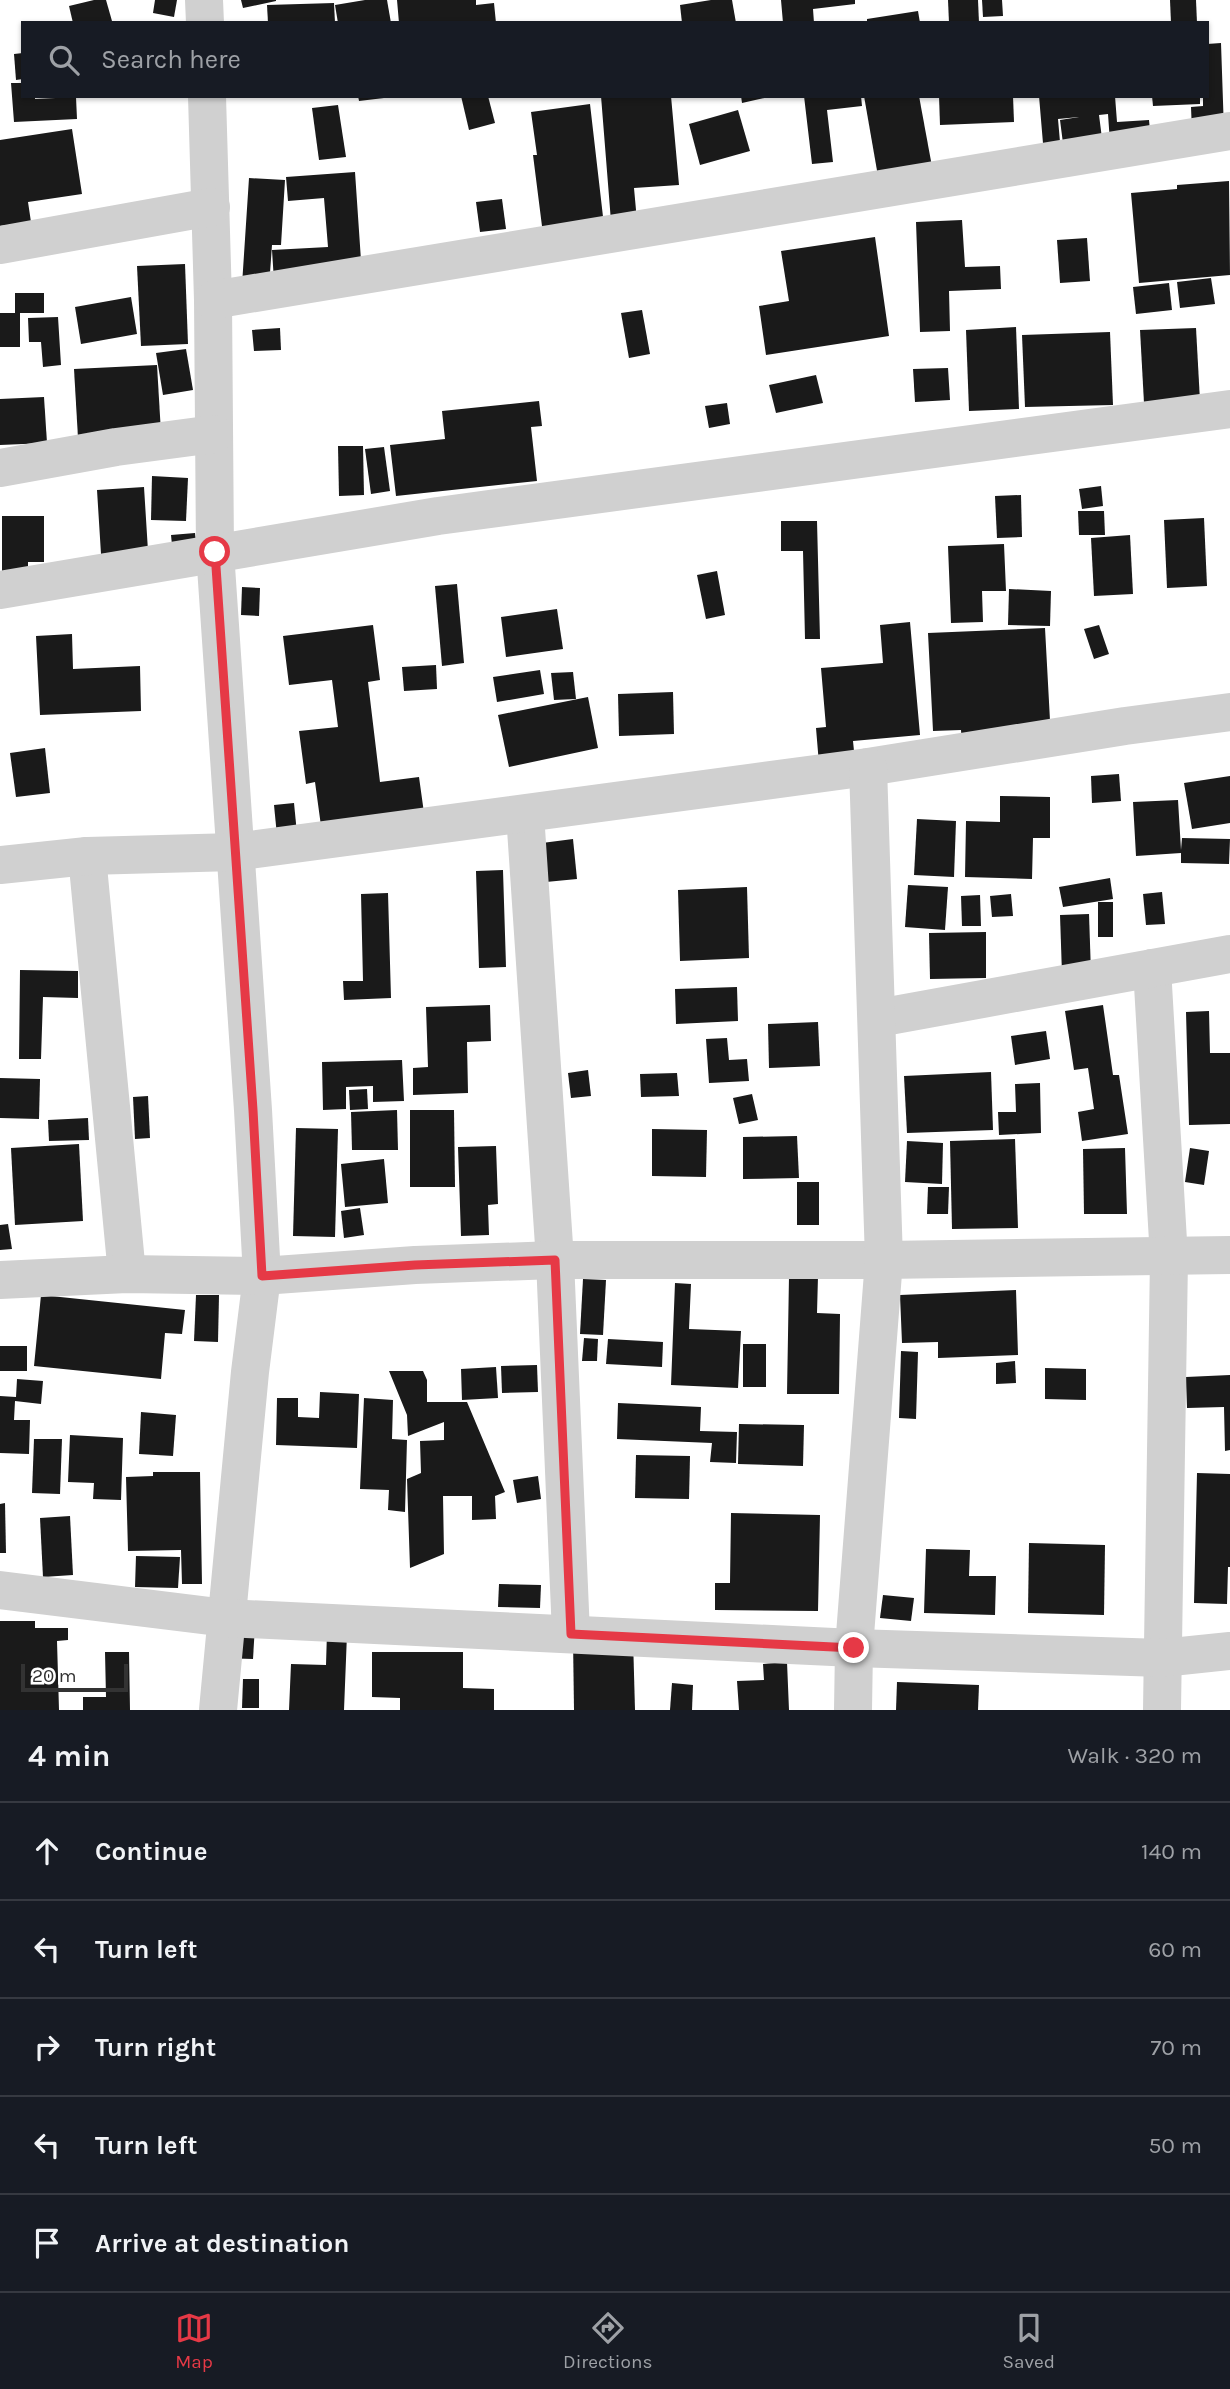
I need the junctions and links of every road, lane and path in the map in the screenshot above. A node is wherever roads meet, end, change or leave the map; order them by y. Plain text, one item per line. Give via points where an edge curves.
1 (204, 0) edge
2 (205, 21) edge
3 (207, 98) edge
4 (1230, 131) edge
5 (211, 207) junction
6 (0, 246) edge
7 (213, 300) junction
8 (1230, 410) edge
9 (214, 434) junction
10 (0, 468) edge
11 (215, 552) junction
12 (0, 590) edge
13 (1230, 712) edge
14 (869, 767) junction
15 (525, 814) junction
16 (235, 852) junction
17 (88, 856) junction
18 (0, 865) edge
19 (1230, 954) edge
20 (1152, 968) junction
21 (878, 1018) junction
22 (1230, 1255) edge
23 (1169, 1258) junction
24 (555, 1260) junction
25 (884, 1260) junction
26 (127, 1274) junction
27 (262, 1276) junction
28 (0, 1280) edge
29 (0, 1590) edge
30 (226, 1618) junction
31 (571, 1634) junction
32 (854, 1648) junction
33 (1230, 1651) edge
34 (1162, 1658) junction
35 (218, 1710) edge
36 (853, 1710) edge
37 (1162, 1710) edge

1 - 2 street
3 - 5 street
4 - 7 street
5 - 6 street
5 - 7 street
7 - 9 street
8 - 11 street via 438,516
9 - 10 street
9 - 11 street
11 - 12 street
11 - 16 street
13 - 14 street
14 - 15 street
14 - 21 street
15 - 16 street
15 - 24 street
16 - 17 street
16 - 27 street
17 - 18 street
17 - 26 street
19 - 20 street
20 - 21 street
20 - 23 street
21 - 25 street
22 - 23 street
23 - 25 street
23 - 34 street
24 - 25 street
24 - 27 street
24 - 31 street
25 - 32 street
26 - 27 street
26 - 28 street
27 - 30 street
29 - 30 street
30 - 31 street
30 - 35 street
31 - 32 street
32 - 34 street
32 - 36 street
33 - 34 street
34 - 37 street

